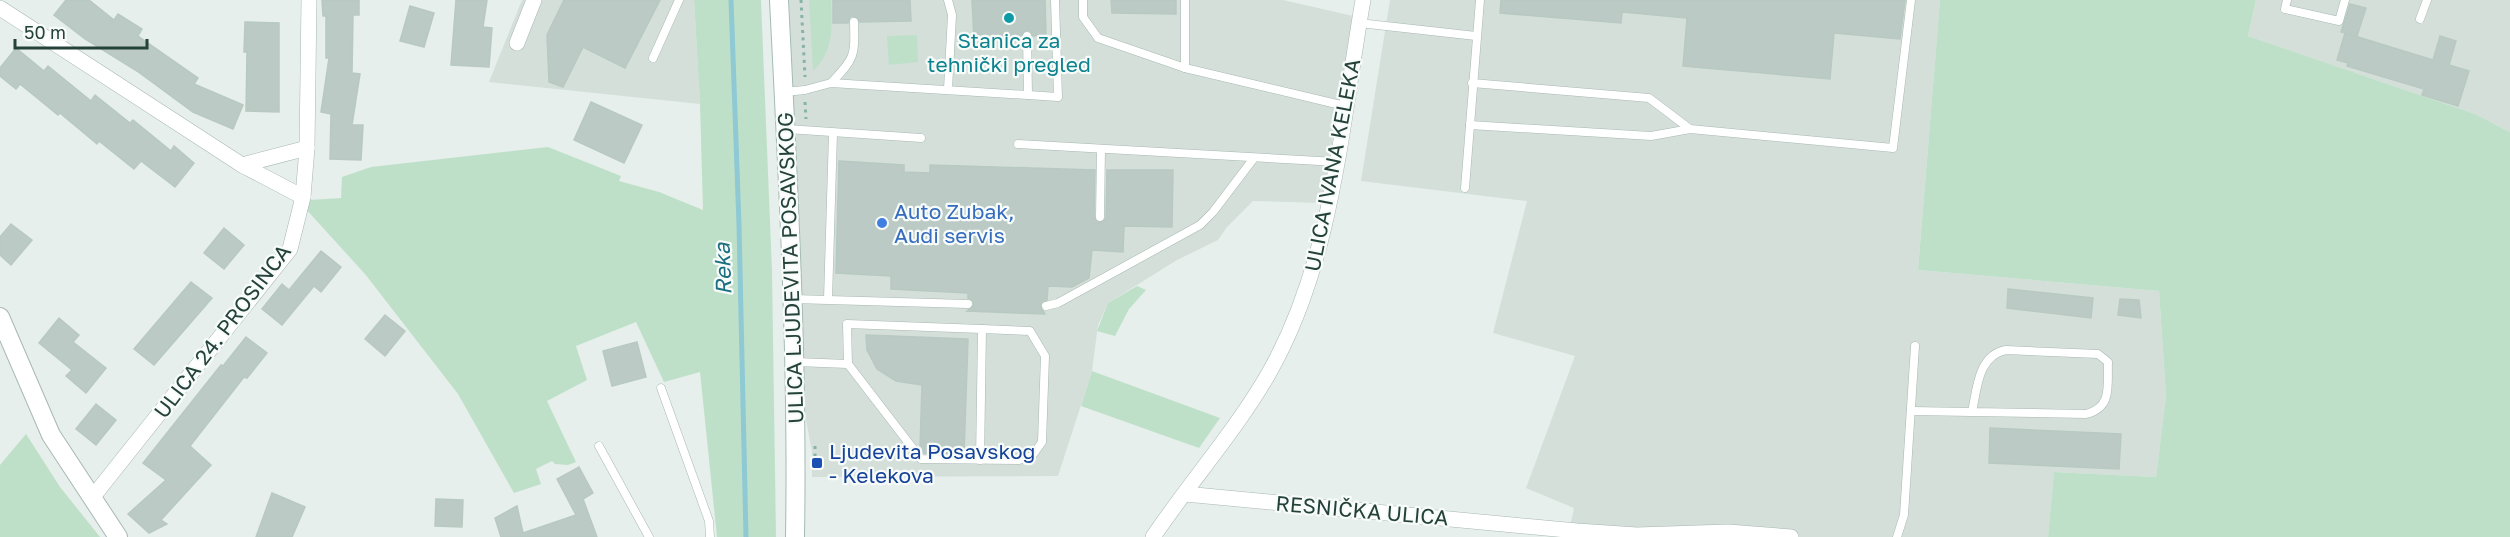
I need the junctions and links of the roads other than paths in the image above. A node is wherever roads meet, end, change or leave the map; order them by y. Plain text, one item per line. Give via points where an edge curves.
1 (309, 0) edge
2 (534, 0) edge
3 (679, 0) edge
4 (779, 0) edge
5 (948, 0) edge
6 (1055, 0) edge
7 (1083, 0) edge
8 (1185, 0) edge
9 (1363, 0) edge
10 (1480, 0) edge
11 (1911, 0) edge
12 (2287, 0) edge
13 (2345, 0) edge
14 (2427, 0) edge
15 (0, 8) edge
16 (2420, 19) dead end
17 (854, 22) dead end
18 (1359, 23) junction
19 (1027, 36) dead end
20 (1476, 36) junction
21 (517, 43) dead end
22 (653, 58) dead end
23 (1185, 68) junction
24 (831, 83) junction
25 (1472, 83) junction
26 (948, 89) junction
27 (784, 92) junction
28 (1028, 95) junction
29 (1345, 106) junction
30 (1470, 125) junction
31 (785, 129) junction
32 (1689, 129) junction
33 (833, 133) junction
34 (921, 138) dead end
35 (1018, 144) dead end
36 (307, 148) junction
37 (1101, 149) junction
38 (1254, 158) junction
39 (1336, 162) junction
40 (242, 165) junction
41 (1465, 188) dead end
42 (303, 197) junction
43 (1100, 217) dead end
44 (792, 299) junction
45 (828, 299) junction
46 (968, 304) dead end
47 (1046, 306) dead end
48 (0, 317) edge
49 (982, 329) junction
50 (1915, 346) dead end
51 (794, 363) junction
52 (848, 364) junction
53 (661, 388) dead end
54 (1911, 411) junction
55 (1972, 412) junction
56 (599, 446) dead end
57 (980, 460) junction
58 (1185, 494) junction
59 (92, 498) junction
60 (1576, 534) edge
61 (118, 537) edge
62 (649, 537) edge
63 (710, 537) edge
64 (795, 537) edge
65 (1153, 537) edge
66 (1791, 537) edge
67 (1897, 537) edge

1 - 36 street, ULICA 24. PROSINCA
2 - 21 street
3 - 22 lane
4 - 27 main road, ULICA LJUDEVITA POSAVSKOG
5 - 26 lane via 952,15
6 - 28 lane via 1058,97
7 - 23 lane via 1083,17 1098,38
8 - 23 lane
9 - 18 street, ULICA IVANA KELEKA
10 - 20 lane
11 - 32 lane via 1893,148
12 - 13 lane via 2285,9 2339,21
14 - 16 lane
15 - 40 street
17 - 24 lane via 855,51 849,65
18 - 20 lane
18 - 29 street, ULICA IVANA KELEKA
19 - 28 lane
20 - 25 lane
23 - 29 lane
24 - 26 lane
24 - 27 lane
25 - 30 lane
25 - 32 lane via 1649,98
26 - 28 lane
27 - 31 main road, ULICA LJUDEVITA POSAVSKOG
29 - 39 street, ULICA IVANA KELEKA
30 - 32 lane via 1651,136
30 - 41 lane
31 - 33 lane
31 - 44 main road, ULICA LJUDEVITA POSAVSKOG
33 - 34 lane
33 - 45 lane
35 - 37 lane
36 - 40 street
36 - 42 street, ULICA 24. PROSINCA
37 - 38 lane
37 - 43 lane
38 - 39 lane
38 - 47 lane via 1200,225
39 - 58 street, ULICA IVANA KELEKA via 1310,282 1284,343 1251,402
40 - 42 street
42 - 59 street, ULICA 24. PROSINCA via 290,249
44 - 45 lane
44 - 51 main road, ULICA LJUDEVITA POSAVSKOG
45 - 46 lane
48 - 59 main road via 51,435
49 - 52 lane via 847,324
49 - 57 lane
49 - 57 lane via 1030,331 1045,356 1042,442 1038,450 1019,460
50 - 54 lane
51 - 52 lane
51 - 64 main road, ULICA LJUDEVITA POSAVSKOG
52 - 57 lane via 921,459
53 - 63 lane via 709,521
54 - 55 lane
54 - 67 lane via 1904,515
55 - 55 lane via 2098,411 2106,397 2108,362 2098,354 1997,352 1981,372
56 - 62 lane
58 - 60 street, RESNIČKA ULICA
58 - 65 street, ULICA IVANA KELEKA
59 - 61 main road
60 - 66 street, RESNIČKA ULICA via 1728,532

